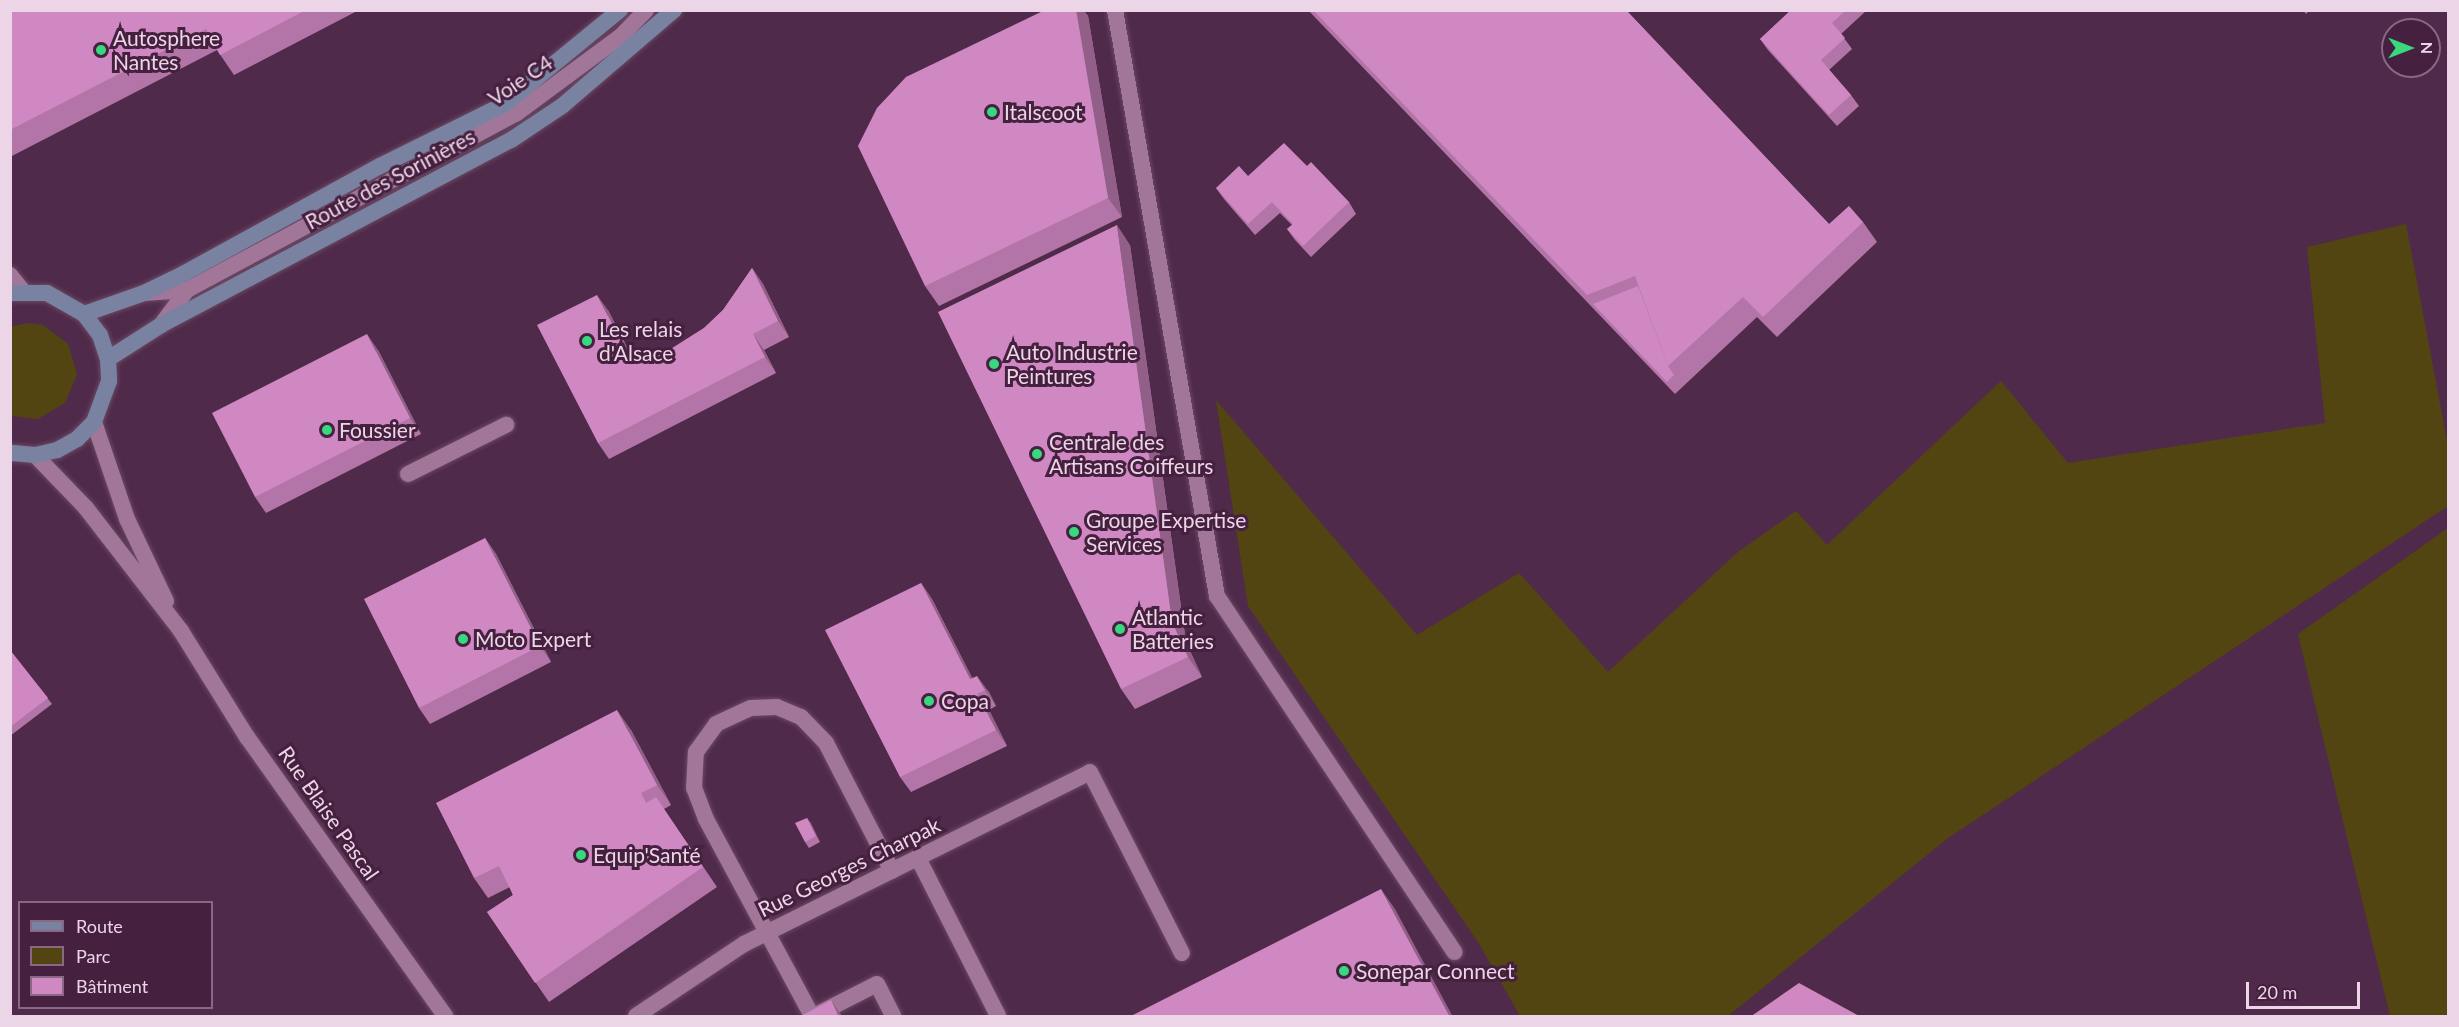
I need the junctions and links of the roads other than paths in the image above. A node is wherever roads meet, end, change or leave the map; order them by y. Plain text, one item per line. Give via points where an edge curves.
1 (620, 10) edge
2 (646, 10) edge
3 (674, 10) edge
4 (1115, 10) edge
5 (10, 275) edge
6 (187, 290) junction
7 (16, 292) edge
8 (144, 293) junction
9 (84, 314) junction
10 (161, 325) junction
11 (108, 359) junction
12 (94, 422) junction
13 (506, 425) dead end
14 (10, 453) edge
15 (34, 455) junction
16 (408, 474) dead end
17 (181, 631) junction
18 (918, 858) junction
19 (892, 871) junction
20 (766, 933) junction
21 (1454, 952) dead end
22 (1182, 953) dead end
23 (445, 1017) edge
24 (636, 1017) edge
25 (812, 1017) edge
26 (893, 1017) edge
27 (998, 1017) edge

1 - 8 main road, Route des Sorinières via 505,104 380,166
2 - 6 street, Voie C4 via 621,36 517,113
3 - 10 main road, Route des Sorinières via 562,106 511,140
4 - 21 street via 1217,596
5 - 7 street
6 - 8 street, Voie C4
6 - 10 street, Voie C4
7 - 9 main road via 46,293 69,302
8 - 9 main road, Route des Sorinières
9 - 11 main road via 100,334
10 - 11 main road, Route des Sorinières
11 - 12 main road via 109,381
12 - 15 main road via 77,439 57,450
12 - 17 street, Rue Blaise Pascal via 127,519
13 - 16 street
14 - 15 main road
15 - 17 street, Rue Blaise Pascal via 86,508
17 - 23 street, Rue Blaise Pascal via 247,736
18 - 19 street, Rue Georges Charpak
18 - 22 street, Rue Georges Charpak via 1090,772
18 - 27 street
19 - 20 street, Rue Georges Charpak
19 - 20 street via 826,743 801,717 777,707 751,708 716,724 696,752 694,788
20 - 24 street, Rue Georges Charpak
20 - 25 street
25 - 26 street via 878,984

